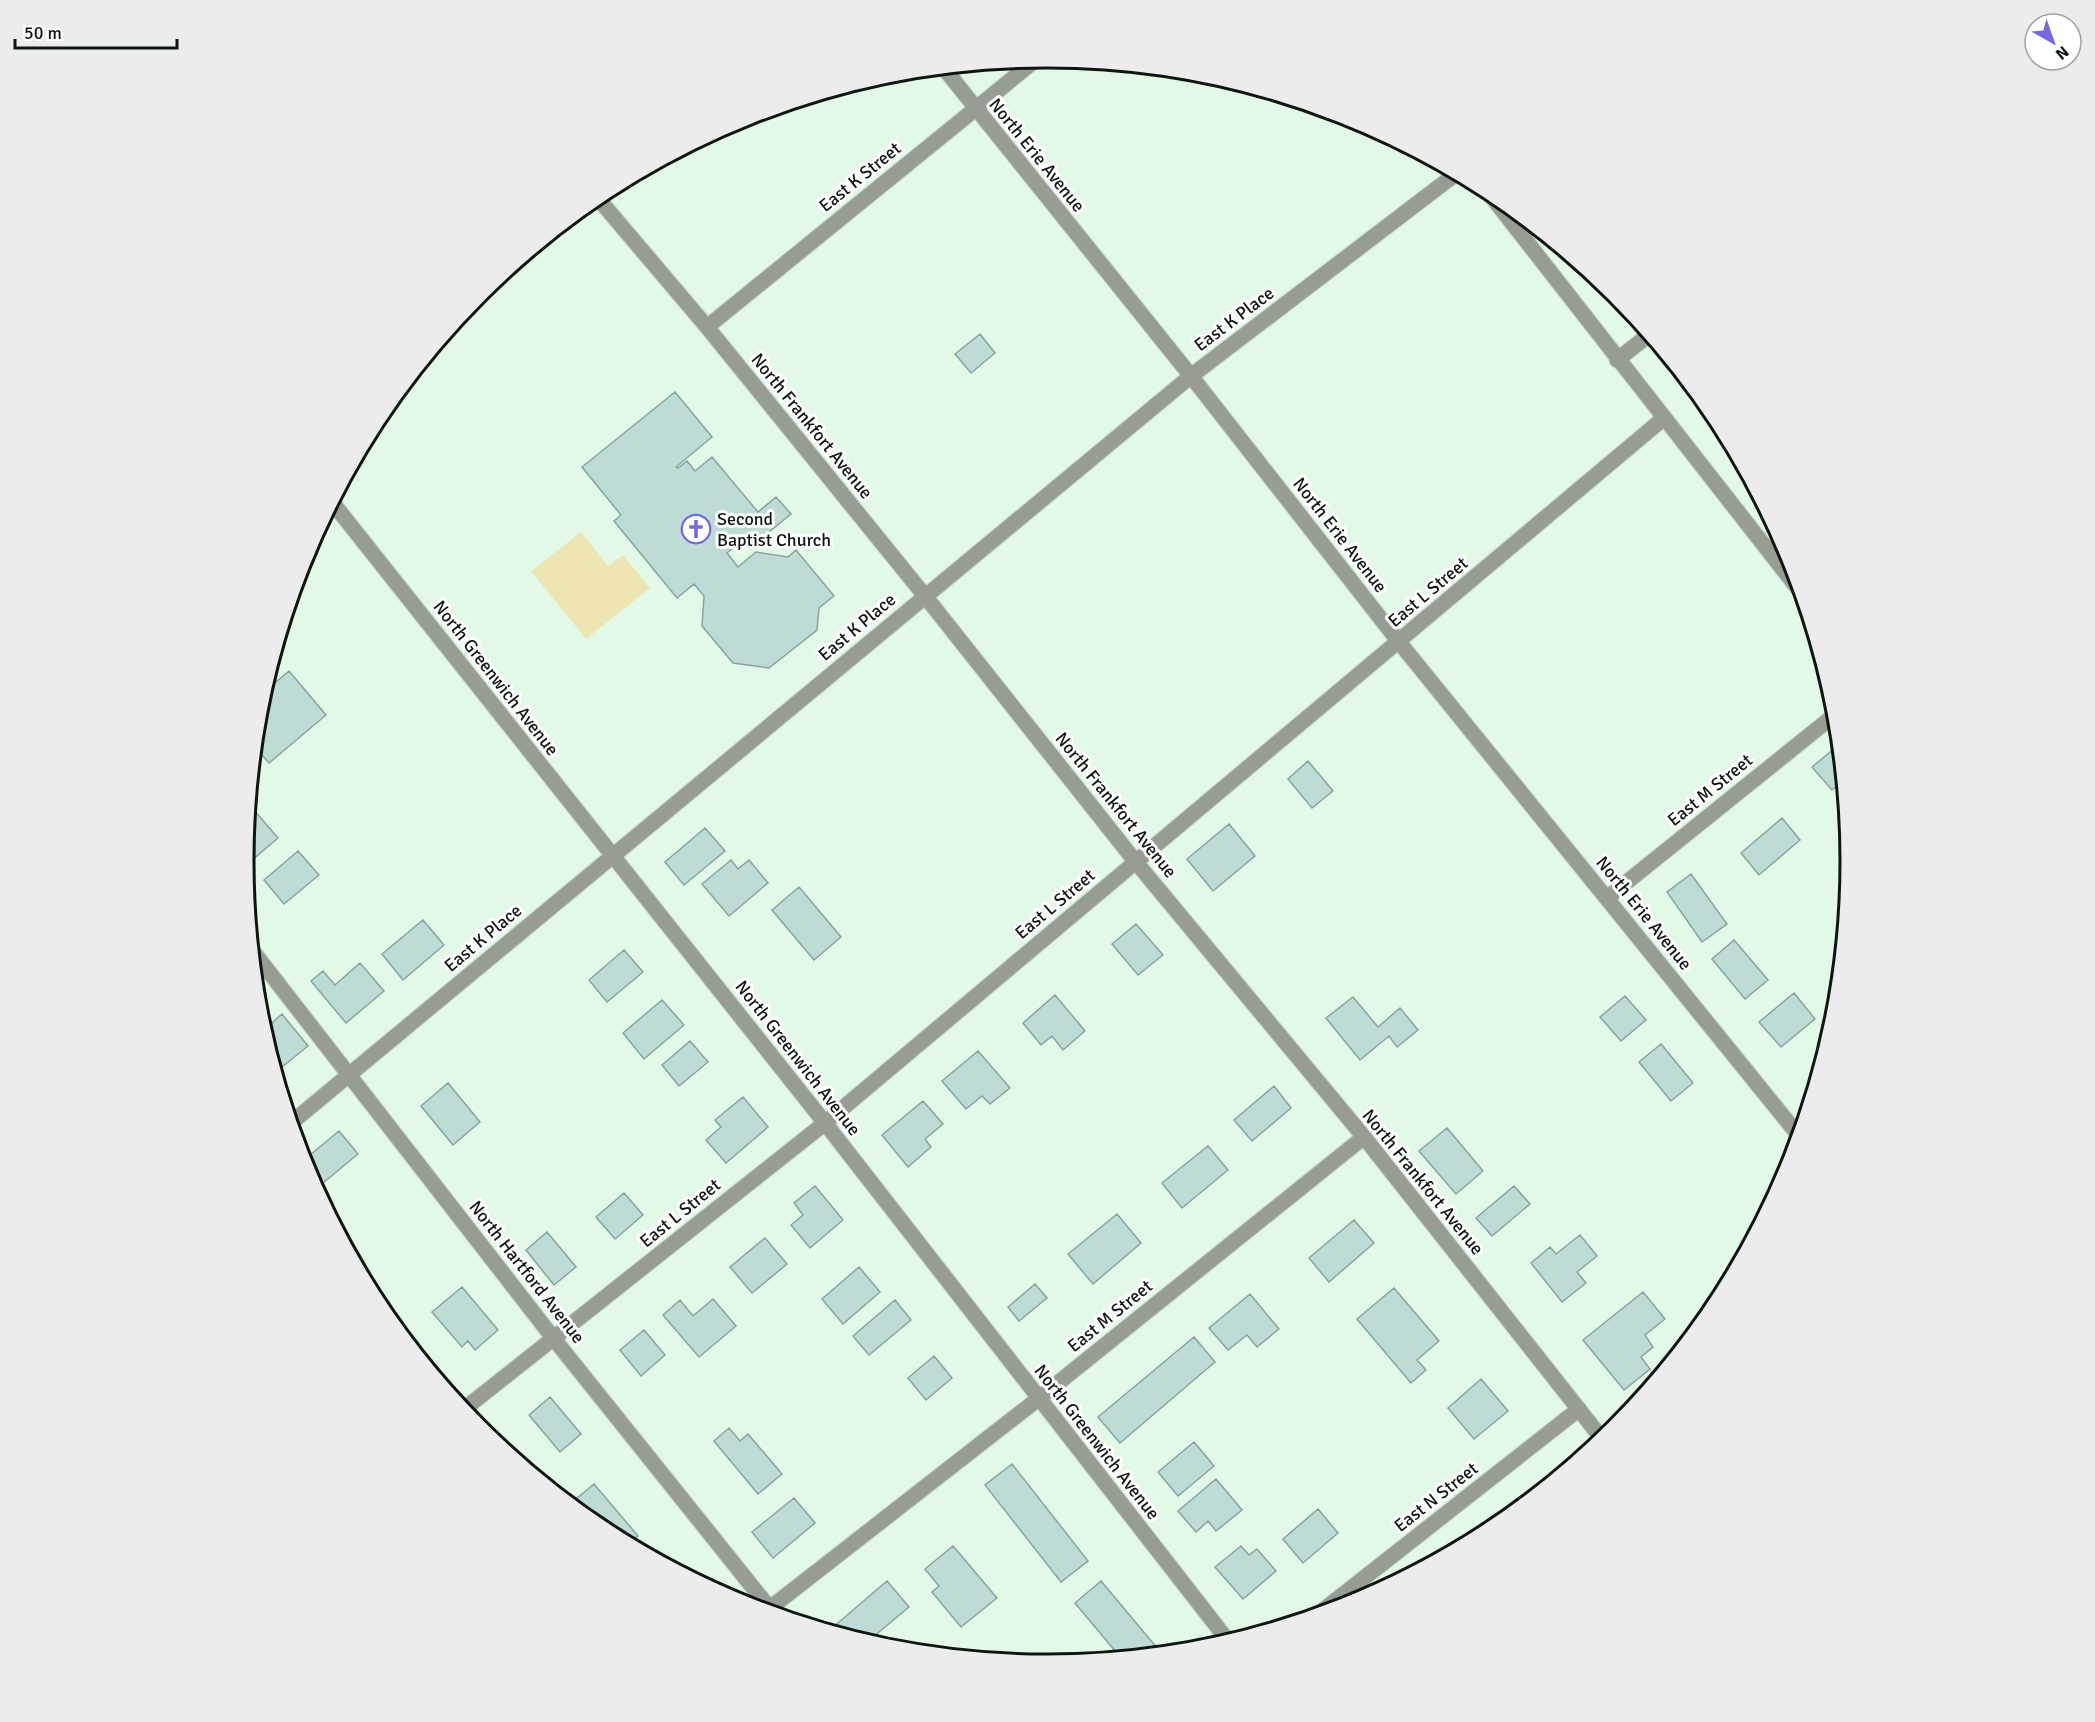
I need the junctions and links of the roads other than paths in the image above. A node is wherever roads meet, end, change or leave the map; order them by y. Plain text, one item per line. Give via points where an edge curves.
1 (1025, 68) edge
2 (948, 74) edge
3 (975, 109) junction
4 (1450, 178) edge
5 (603, 204) edge
6 (1503, 211) edge
7 (707, 327) junction
8 (1644, 338) edge
9 (1617, 360) junction
10 (1191, 376) junction
11 (1664, 418) junction
12 (337, 508) edge
13 (1788, 576) edge
14 (925, 596) junction
15 (1399, 642) junction
16 (1828, 720) edge
17 (611, 856) junction
18 (1135, 861) junction
19 (1607, 898) junction
20 (261, 961) edge
21 (350, 1075) junction
22 (297, 1118) edge
23 (825, 1123) junction
24 (1794, 1130) edge
25 (1364, 1137) junction
26 (554, 1339) junction
27 (1038, 1399) junction
28 (470, 1405) edge
29 (1579, 1409) junction
30 (1597, 1433) edge
31 (1339, 1598) edge
32 (762, 1601) edge
33 (776, 1606) edge
34 (1223, 1634) edge

1 - 3 street, East K Street
2 - 3 street, North Erie Avenue
3 - 7 street, East K Street
3 - 10 street, North Erie Avenue
4 - 10 street, East K Place
5 - 7 street, North Frankfort Avenue
6 - 9 street
7 - 14 street, North Frankfort Avenue
8 - 9 street
9 - 11 street
10 - 14 street, East K Place
10 - 15 street, North Erie Avenue
11 - 13 street
11 - 15 street, East L Street
12 - 17 street, North Greenwich Avenue
14 - 17 street, East K Place
14 - 18 street, North Frankfort Avenue
15 - 18 street, East L Street
15 - 19 street, North Erie Avenue
16 - 19 street, East M Street
17 - 21 street, East K Place
17 - 23 street, North Greenwich Avenue
18 - 23 street, East L Street
18 - 25 street, North Frankfort Avenue
19 - 24 street, North Erie Avenue
20 - 21 street, North Hartford Avenue
21 - 22 street, East K Place
21 - 26 street, North Hartford Avenue
23 - 26 street, East L Street
23 - 27 street, North Greenwich Avenue
25 - 27 street, East M Street
25 - 29 street, North Frankfort Avenue
26 - 28 street, East L Street
26 - 32 street, North Hartford Avenue
27 - 33 street, East M Street
27 - 34 street, North Greenwich Avenue
29 - 30 street, North Frankfort Avenue
29 - 31 street, East N Street

